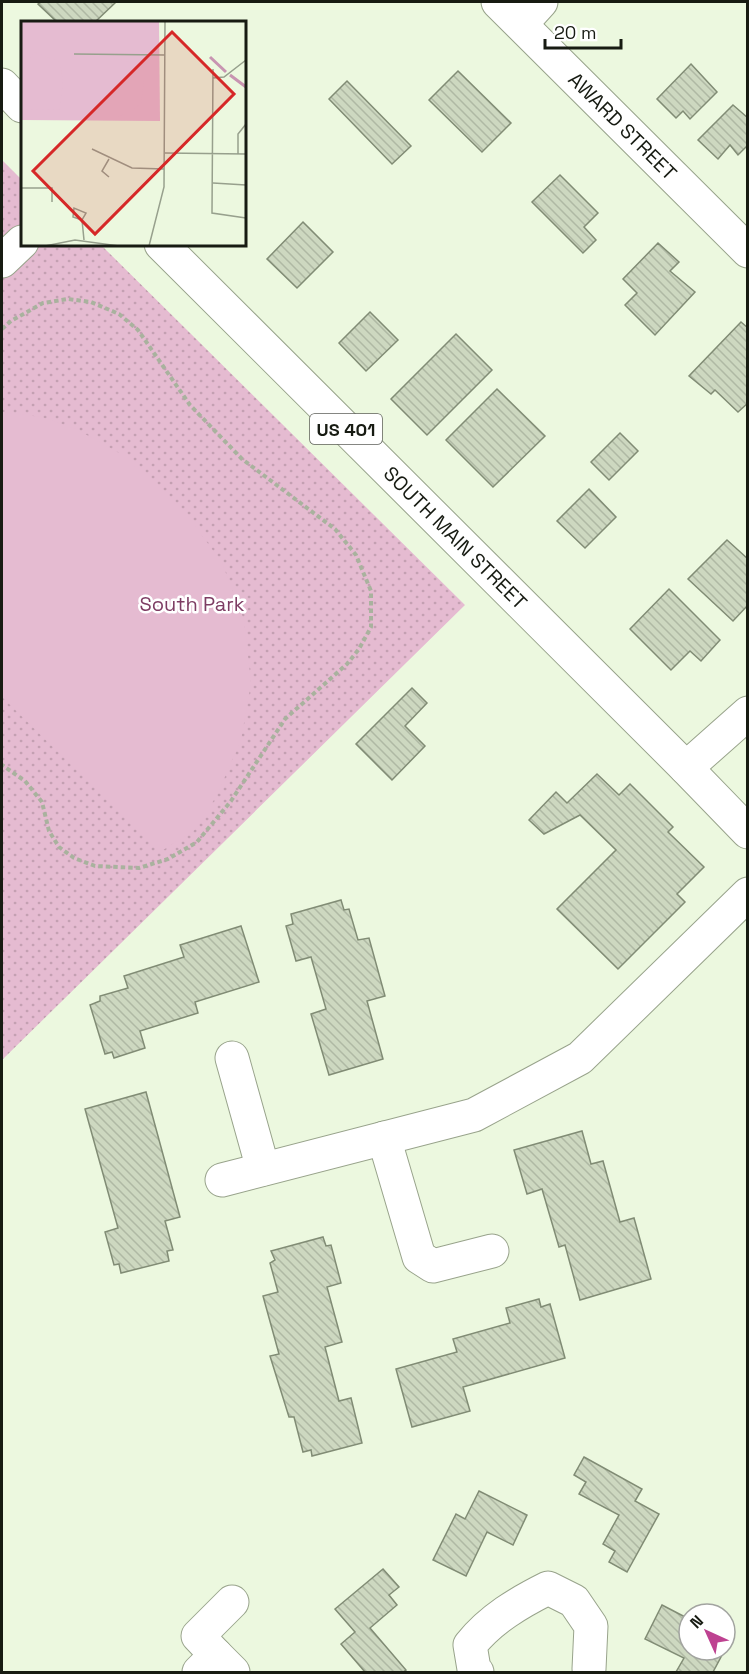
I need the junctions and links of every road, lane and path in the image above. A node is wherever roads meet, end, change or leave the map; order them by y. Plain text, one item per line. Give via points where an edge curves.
1 (498, 2) edge
2 (531, 13) edge
3 (2, 84) edge
4 (21, 105) edge
5 (21, 243) edge
6 (163, 246) edge
7 (747, 250) edge
8 (2, 261) edge
9 (2, 329) edge
10 (747, 713) edge
11 (2, 765) edge
12 (686, 768) junction
13 (747, 832) edge
14 (747, 894) edge
15 (232, 1058) dead end
16 (384, 1138) junction
17 (263, 1170) junction
18 (222, 1180) dead end
19 (492, 1251) dead end
20 (232, 1602) dead end
21 (216, 1667) edge
22 (589, 1671) edge
23 (477, 1672) edge

1 - 2 main road, AWARD STREET
2 - 7 main road, AWARD STREET
3 - 4 main road
5 - 8 main road
6 - 12 main road, SOUTH MAIN STREET / US 401
9 - 11 path via 43,303 68,299 92,302 119,314 138,330 190,405 242,459 335,529 356,555 371,591 371,627 347,664 285,719 231,801 197,842 168,859 139,868 95,866 74,858 59,847 49,831 42,802 25,781
10 - 12 main road
12 - 13 main road, SOUTH MAIN STREET / US 401
14 - 16 main road via 580,1058 474,1114
15 - 17 main road
16 - 17 main road
16 - 19 main road via 419,1257 433,1266
17 - 18 main road
20 - 21 main road via 198,1636
22 - 23 main road via 591,1626 574,1601 548,1588 516,1604 477,1636 470,1645

